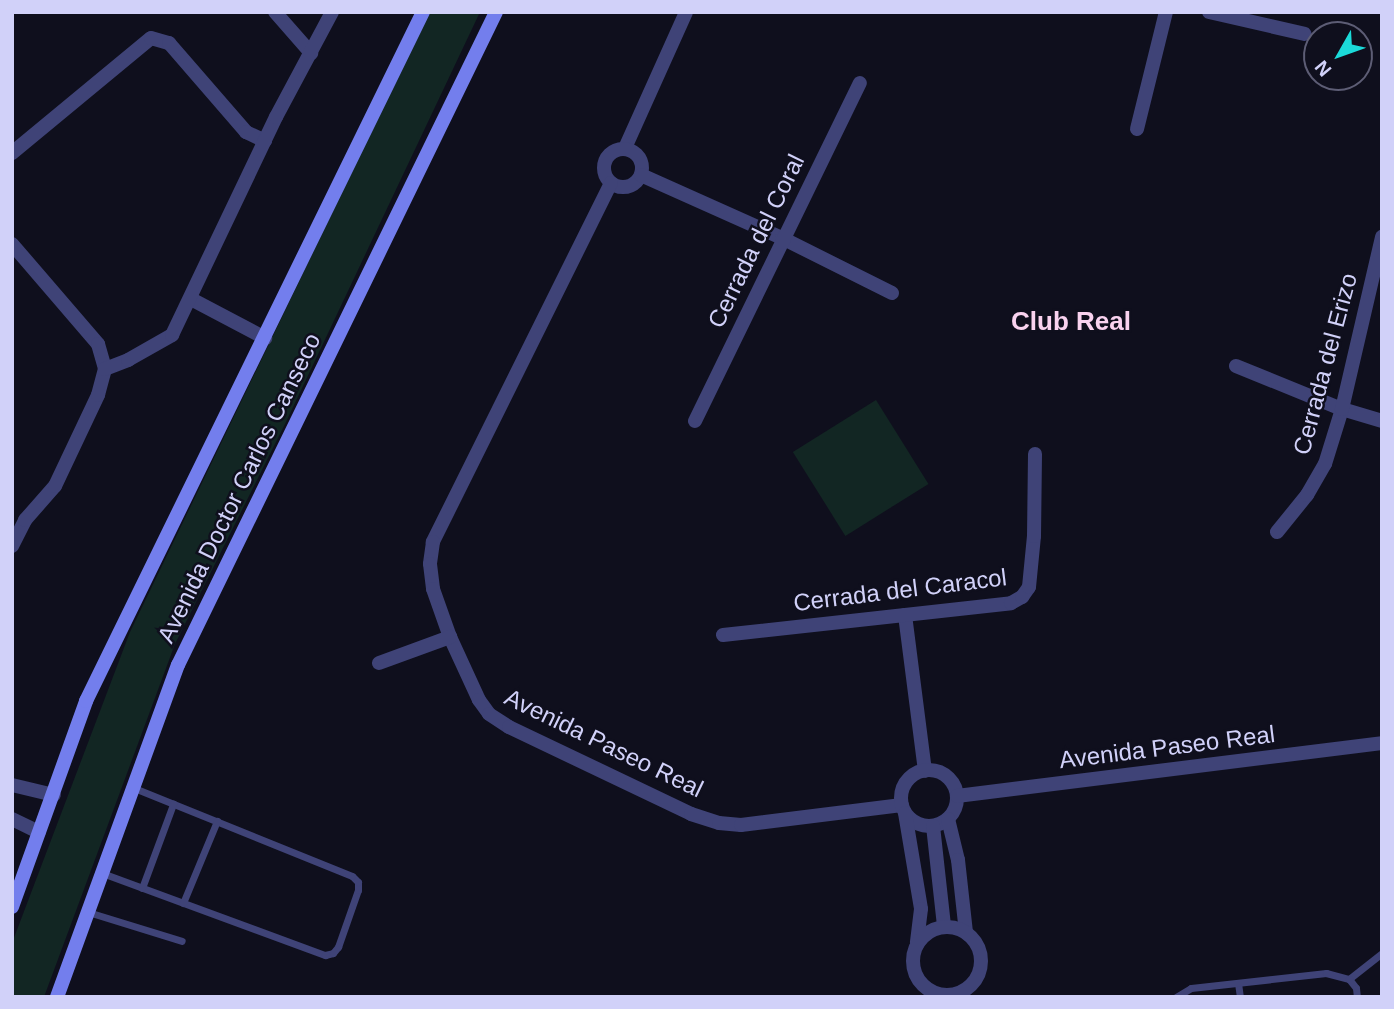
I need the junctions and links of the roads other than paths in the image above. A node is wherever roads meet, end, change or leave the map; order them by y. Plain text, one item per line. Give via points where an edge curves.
1 (275, 12) edge
2 (331, 12) edge
3 (423, 12) edge
4 (496, 12) edge
5 (686, 12) edge
6 (1166, 12) edge
7 (1209, 12) edge
8 (1303, 34) edge
9 (311, 53) junction
10 (860, 82) dead end
11 (1137, 129) dead end
12 (265, 141) junction
13 (625, 148) junction
14 (12, 153) edge
15 (642, 175) junction
16 (611, 183) junction
17 (1382, 237) edge
18 (782, 238) junction
19 (12, 244) edge
20 (892, 293) dead end
21 (191, 299) junction
22 (265, 338) junction
23 (1236, 366) dead end
24 (105, 369) junction
25 (1342, 409) junction
26 (695, 421) dead end
27 (1382, 421) edge
28 (1035, 454) dead end
29 (18, 519) edge
30 (1277, 532) dead end
31 (12, 546) edge
32 (905, 615) junction
33 (723, 635) dead end
34 (450, 637) junction
35 (379, 663) dead end
36 (1382, 743) edge
37 (925, 771) junction
38 (12, 785) edge
39 (134, 788) junction
40 (54, 795) junction
41 (957, 796) junction
42 (173, 804) junction
43 (904, 809) junction
44 (12, 819) edge
45 (948, 819) junction
46 (217, 821) junction
47 (933, 826) junction
48 (39, 832) junction
49 (102, 873) junction
50 (142, 888) junction
51 (183, 903) junction
52 (12, 907) edge
53 (89, 912) junction
54 (944, 926) junction
55 (966, 932) junction
56 (182, 941) dead end
57 (917, 943) junction
58 (1382, 953) edge
59 (1349, 979) junction
60 (1238, 982) junction
61 (953, 996) edge
62 (57, 997) edge
63 (1176, 997) edge
64 (1240, 997) edge
65 (1357, 997) edge

1 - 9 street
2 - 9 street
3 - 22 main road, Avenida Doctor Carlos Canseco
4 - 39 main road, Avenida Doctor Carlos Canseco via 178,665
5 - 13 street
6 - 11 street
7 - 8 street
9 - 12 street
10 - 18 street, Cerrada del Coral
12 - 14 street via 246,132 169,43 151,38
12 - 21 street
13 - 15 street via 638,155
13 - 16 street via 612,152 604,163
15 - 16 street via 625,187
15 - 18 street
16 - 34 street, Avenida Paseo Real via 433,542 433,589
17 - 25 street, Cerrada del Erizo
18 - 20 street
18 - 26 street, Cerrada del Coral
19 - 24 street via 98,344
21 - 22 street
21 - 24 street via 172,335
22 - 40 main road, Avenida Doctor Carlos Canseco via 86,701
23 - 25 street
24 - 29 street via 98,395 55,486
25 - 27 street
25 - 30 street, Cerrada del Erizo via 1325,464
28 - 32 street, Cerrada del Caracol via 1034,536 1028,587 1022,597 1011,603
29 - 31 street
32 - 33 street, Cerrada del Caracol
32 - 37 street
34 - 35 street
34 - 43 street, Avenida Paseo Real via 489,714 691,814 741,825
36 - 41 street, Avenida Paseo Real
37 - 41 street via 950,779
37 - 43 street via 904,787
38 - 40 street
39 - 42 lane
39 - 49 main road, Avenida Doctor Carlos Canseco
40 - 48 main road, Avenida Doctor Carlos Canseco
41 - 45 street
42 - 46 lane
42 - 50 lane
43 - 47 street via 917,823
43 - 57 street via 921,909
44 - 48 street
45 - 47 street
45 - 55 street
46 - 51 lane
46 - 51 lane via 352,876 358,890 338,947 325,955
47 - 54 street
48 - 52 main road, Avenida Doctor Carlos Canseco
49 - 50 lane
49 - 53 main road, Avenida Doctor Carlos Canseco
50 - 51 lane
53 - 56 lane
53 - 62 main road, Avenida Doctor Carlos Canseco
54 - 55 street
54 - 57 street via 924,934
55 - 61 street via 980,951 981,962 972,984
57 - 61 street via 912,964 916,975 931,991
58 - 59 lane
59 - 60 lane via 1326,972
59 - 65 lane
60 - 63 lane via 1191,988
60 - 64 lane

